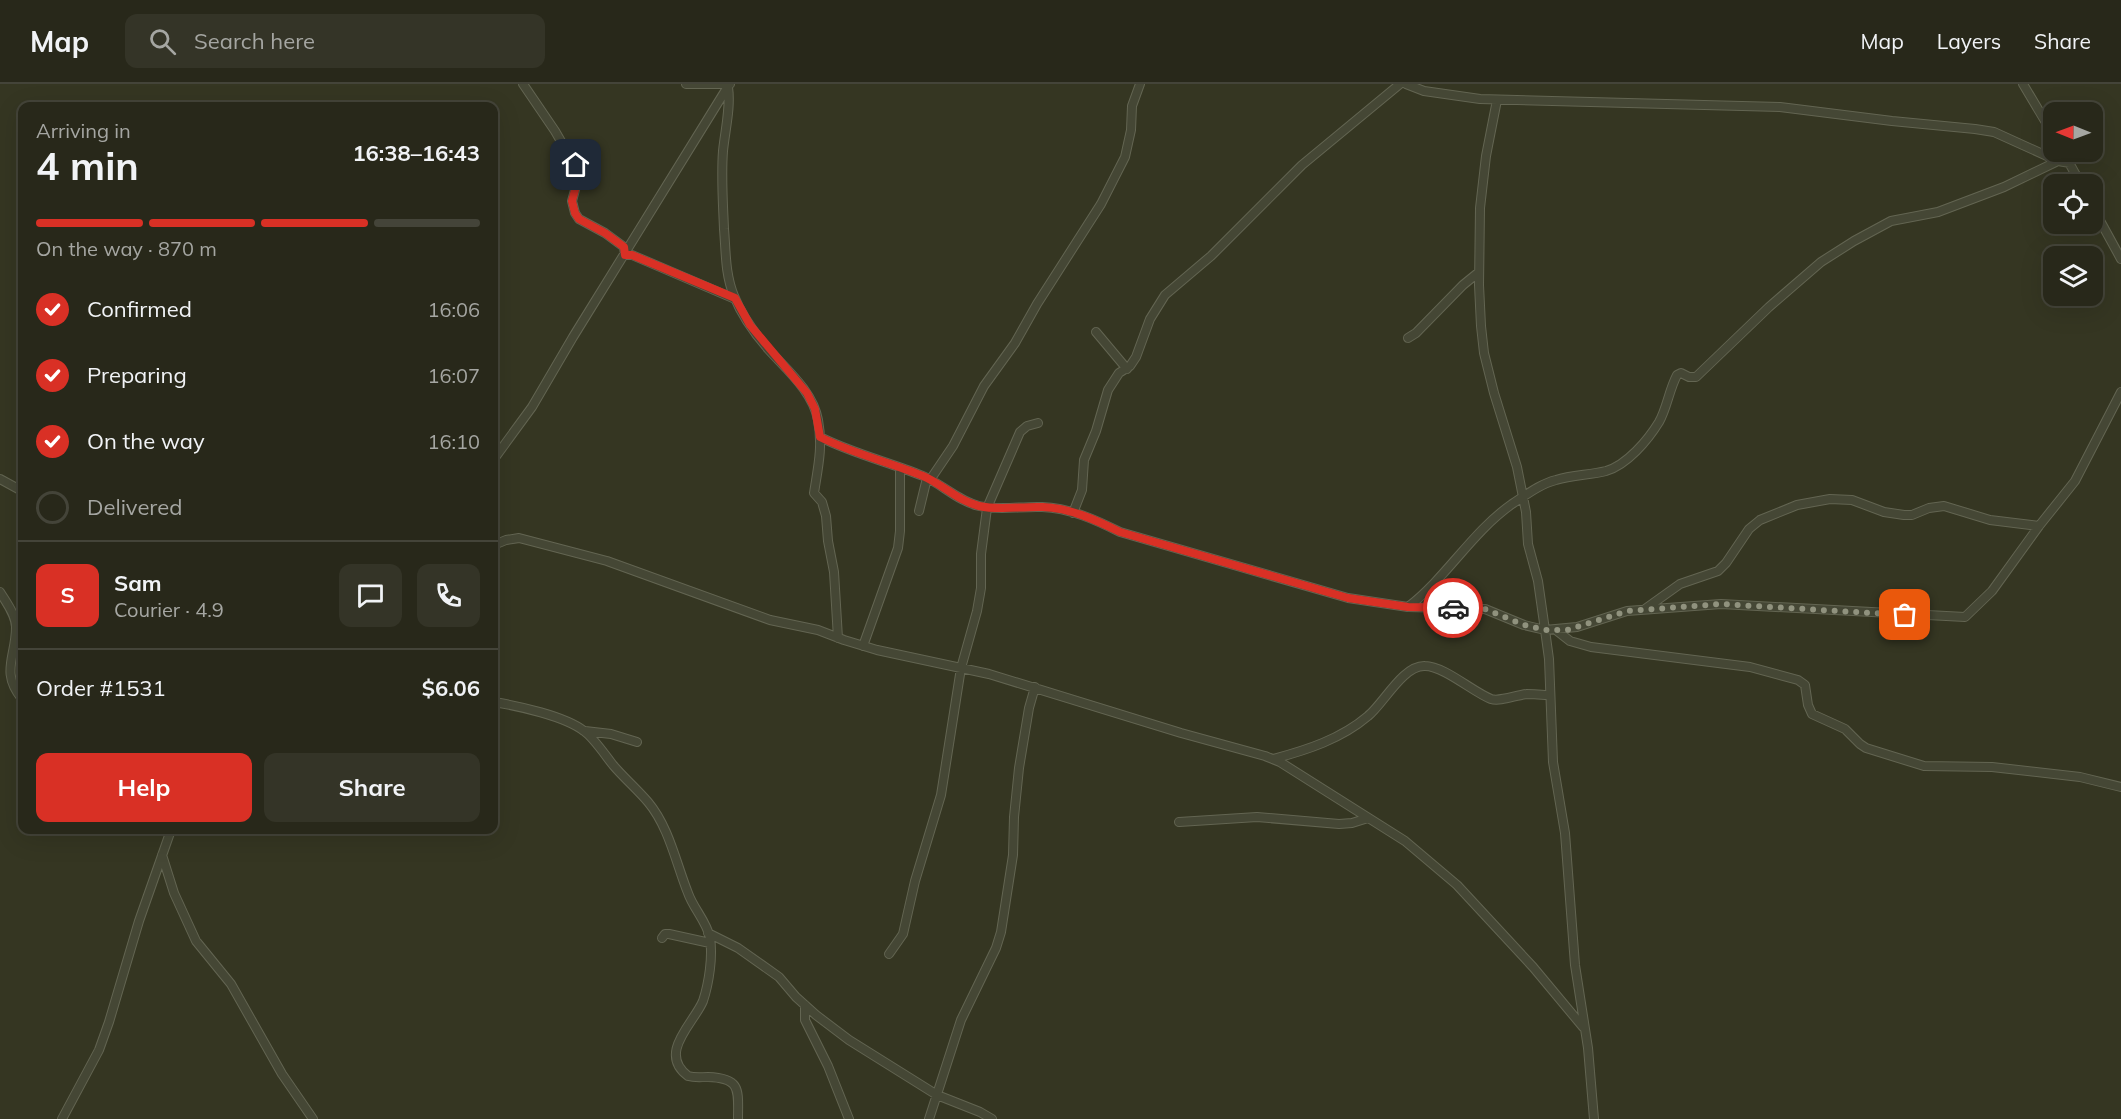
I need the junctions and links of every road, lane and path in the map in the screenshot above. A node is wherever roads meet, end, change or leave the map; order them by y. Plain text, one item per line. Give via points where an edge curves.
1 (523, 84) edge
2 (686, 84) edge
3 (1140, 84) edge
4 (1400, 84) edge
5 (1406, 84) edge
6 (2023, 84) edge
7 (729, 85) edge
8 (1497, 100) junction
9 (2043, 118) edge
10 (2043, 154) edge
11 (2056, 162) edge
12 (2062, 162) edge
13 (2070, 164) joint
14 (2076, 174) edge
15 (2103, 226) edge
16 (625, 255) junction
17 (2121, 260) edge
18 (1479, 272) junction
19 (735, 298) junction
20 (1096, 332) dead end
21 (1408, 338) dead end
22 (1126, 369) junction
23 (2121, 392) edge
24 (1038, 423) dead end
25 (820, 437) junction
26 (498, 454) edge
27 (900, 468) junction
28 (0, 479) edge
29 (928, 479) junction
30 (18, 489) edge
31 (1523, 498) junction
32 (987, 508) junction
33 (918, 511) dead end
34 (1073, 513) junction
35 (2038, 526) junction
36 (498, 543) edge
37 (0, 592) edge
38 (1408, 607) junction
39 (1645, 609) junction
40 (1545, 630) junction
41 (1556, 630) junction
42 (838, 638) junction
43 (863, 646) junction
44 (961, 668) junction
45 (1035, 687) junction
46 (18, 695) edge
47 (1550, 695) junction
48 (498, 703) edge
49 (585, 731) junction
50 (637, 742) dead end
51 (1273, 759) junction
52 (2121, 787) edge
53 (1368, 818) junction
54 (1179, 822) dead end
55 (170, 834) edge
56 (162, 855) junction
57 (708, 933) junction
58 (662, 938) dead end
59 (710, 943) junction
60 (889, 954) dead end
61 (805, 1005) junction
62 (1583, 1027) junction
63 (937, 1095) junction
64 (62, 1119) edge
65 (313, 1119) edge
66 (738, 1119) edge
67 (849, 1119) edge
68 (929, 1119) edge
69 (992, 1119) edge
70 (1594, 1119) edge

1 - 16 street via 577,169 572,201 575,213 624,247
2 - 7 street
3 - 29 street via 1132,106 1125,157 1101,204 980,394 953,446
4 - 22 street via 1302,165 1211,256 1165,295 1150,319 1136,357
5 - 8 street via 1437,93
6 - 9 street
7 - 16 street
7 - 19 street via 722,179 726,268
8 - 10 street via 1744,105 1830,112 1994,132
8 - 18 street via 1483,181
11 - 31 street via 1955,206 1891,221 1821,262 1696,376 1677,375 1659,422 1626,460 1606,471 1554,480
12 - 13 street
13 - 14 street
15 - 17 street
16 - 19 street
16 - 26 street via 532,407
18 - 21 street
18 - 31 street via 1484,353
19 - 25 street via 750,325 807,393 815,409
20 - 22 street
22 - 34 street via 1108,390 1084,460 1082,490
23 - 35 street via 2075,481
24 - 32 street via 1020,432
25 - 27 street
25 - 42 street via 820,468 814,491 826,516
27 - 29 street
27 - 43 street via 898,548
28 - 30 street
29 - 32 street via 967,502
29 - 33 street
31 - 38 street via 1483,528 1437,581
31 - 40 street
32 - 34 street via 1045,507
32 - 44 street via 981,588
34 - 38 street via 1120,532 1348,598
35 - 39 street via 1990,520 1944,506 1904,515 1852,500 1797,505 1760,520 1718,571 1680,584
35 - 39 street via 1992,591 1965,617 1735,604
36 - 42 street via 519,538 597,558 771,620
37 - 46 street via 16,627 9,673
38 - 40 street via 1485,609
39 - 41 street
40 - 41 street
40 - 47 street
41 - 52 street via 1591,647 1750,668 1798,680 1805,685 1812,714 1841,726 1866,748 1912,763 2015,769
42 - 43 street
43 - 44 street
44 - 45 street
44 - 60 street via 941,795 903,934
45 - 51 street
45 - 63 street via 1018,768 1013,855 1003,922 996,948 962,1020
47 - 51 street via 1491,699 1440,670 1418,667 1402,677 1354,727 1301,752
47 - 62 street via 1553,762 1565,833
48 - 49 street via 557,718
49 - 50 street
49 - 57 street via 655,813
51 - 53 street
53 - 54 street via 1339,824 1257,817
53 - 62 street via 1405,841 1457,885
55 - 56 street
56 - 64 street via 99,1050
56 - 65 street via 196,940 231,984 282,1074
57 - 59 street
57 - 61 street via 738,948 779,977
58 - 59 street via 669,934
59 - 66 street via 704,996 678,1043 677,1057 688,1076 722,1078 736,1086
61 - 63 street via 849,1040
61 - 67 street via 805,1020
62 - 70 street
63 - 68 street
63 - 69 street

